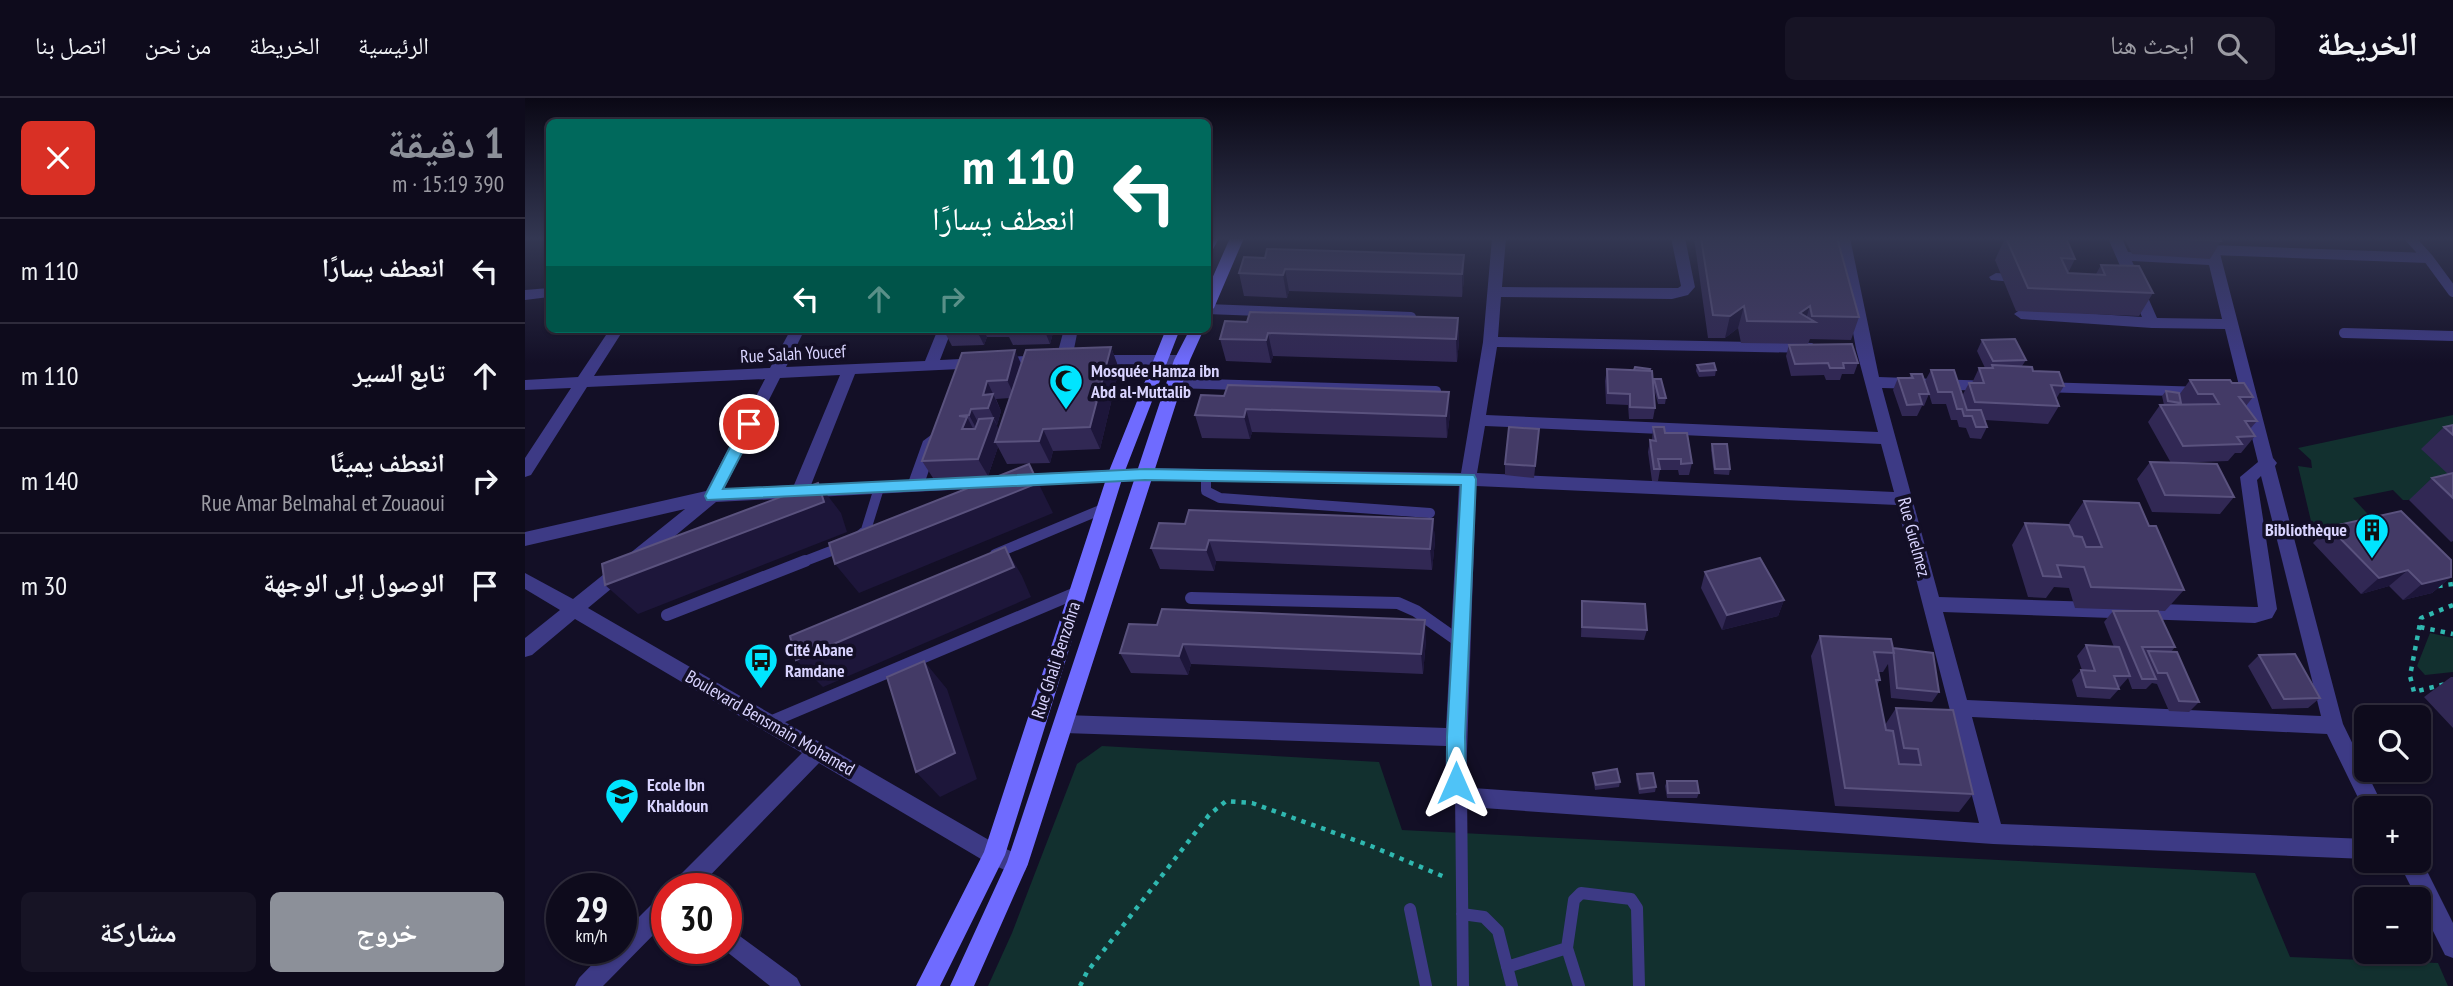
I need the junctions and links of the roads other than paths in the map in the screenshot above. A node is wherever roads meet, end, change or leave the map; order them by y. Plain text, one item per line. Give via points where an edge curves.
1 (1219, 279) edge
2 (1496, 279) edge
3 (1686, 279) edge
4 (1848, 279) edge
5 (2027, 279) edge
6 (2128, 279) edge
7 (2219, 279) edge
8 (2034, 280) edge
9 (1495, 292) junction
10 (546, 293) edge
11 (525, 295) edge
12 (1211, 300) edge
13 (1211, 309) edge
14 (2021, 314) dead end
15 (1425, 317) edge
16 (2152, 323) junction
17 (2230, 324) junction
18 (615, 333) edge
19 (796, 333) edge
20 (943, 333) edge
21 (1070, 333) edge
22 (1171, 333) edge
23 (1195, 333) edge
24 (2344, 333) dead end
25 (2453, 336) edge
26 (1490, 341) junction
27 (1823, 348) edge
28 (1064, 359) junction
29 (1160, 360) junction
30 (1182, 360) junction
31 (930, 366) junction
32 (849, 370) junction
33 (774, 375) junction
34 (1873, 382) junction
35 (585, 383) junction
36 (1174, 383) junction
37 (525, 385) edge
38 (1436, 391) edge
39 (2236, 393) junction
40 (1478, 420) junction
41 (937, 425) edge
42 (1888, 438) junction
43 (2269, 463) junction
44 (526, 468) edge
45 (1145, 474) junction
46 (1206, 475) junction
47 (1115, 476) junction
48 (1468, 479) junction
49 (915, 486) junction
50 (879, 488) junction
51 (800, 492) junction
52 (712, 496) junction
53 (1904, 499) junction
54 (1105, 508) junction
55 (1430, 513) dead end
56 (525, 539) edge
57 (983, 559) edge
58 (525, 580) edge
59 (1078, 592) junction
60 (1191, 598) dead end
61 (1932, 604) junction
62 (575, 610) junction
63 (667, 615) dead end
64 (1461, 642) junction
65 (525, 649) edge
66 (1960, 709) junction
67 (769, 722) junction
68 (1064, 724) junction
69 (2333, 725) junction
70 (1456, 737) junction
71 (819, 750) junction
72 (1461, 792) junction
73 (2368, 796) edge
74 (1993, 834) junction
75 (2354, 849) edge
76 (994, 855) junction
77 (1017, 864) junction
78 (698, 873) edge
79 (2417, 873) edge
80 (1410, 909) dead end
81 (1462, 914) junction
82 (651, 921) edge
83 (2453, 947) edge
84 (1567, 948) junction
85 (742, 949) edge
86 (1507, 967) junction
87 (587, 986) edge
88 (789, 986) edge
89 (928, 986) edge
90 (962, 986) edge
91 (1426, 986) edge
92 (1463, 986) edge
93 (1512, 986) edge
94 (1579, 986) edge
95 (1639, 986) edge

1 - 12 main road
2 - 9 street
3 - 9 street via 1688,287 1672,294
4 - 34 street, Rue Guelmez via 1857,349
5 - 8 street
6 - 16 street
7 - 17 street
9 - 26 street
10 - 11 street
13 - 15 lane
14 - 16 street
16 - 17 street
17 - 39 street
18 - 35 street
19 - 33 street
20 - 31 street
21 - 28 street
22 - 29 main road, Rue Ghali Benzohra
23 - 30 main road, Rue Ghali Benzohra
24 - 25 lane
26 - 27 street
26 - 40 street
28 - 29 street, Rue Salah Youcef
28 - 31 street, Rue Salah Youcef via 956,371
29 - 30 street, Rue Salah Youcef
29 - 47 main road, Rue Ghali Benzohra
30 - 36 main road, Rue Ghali Benzohra
31 - 32 street, Rue Salah Youcef
32 - 33 street, Rue Salah Youcef
32 - 51 street
33 - 35 street, Rue Salah Youcef
33 - 52 street
34 - 39 street
34 - 42 street, Rue Guelmez
35 - 37 street, Rue Salah Youcef
35 - 44 street
36 - 38 lane
36 - 45 main road, Rue Ghali Benzohra
39 - 43 street
40 - 42 street
40 - 48 street
41 - 49 street
42 - 53 street, Rue Guelmez
43 - 61 street via 2248,477 2265,613
43 - 69 street
45 - 46 street
45 - 47 street
45 - 68 main road, Rue Ghali Benzohra
46 - 48 street
46 - 55 lane via 1206,491 1220,498
47 - 49 street
47 - 54 main road, Rue Ghali Benzohra
48 - 53 street
48 - 64 street
49 - 50 street
50 - 51 street
50 - 63 lane via 866,530 855,540
51 - 52 street
52 - 56 street
52 - 62 street
53 - 61 street, Rue Guelmez
54 - 57 lane
54 - 59 main road, Rue Ghali Benzohra
58 - 62 street, Boulevard Bensmain Mohamed
59 - 67 lane
59 - 76 main road, Rue Ghali Benzohra
60 - 64 lane via 1398,603
61 - 66 street, Rue Guelmez
62 - 65 street
62 - 67 street, Boulevard Bensmain Mohamed
64 - 70 street
66 - 69 street
66 - 74 street, Rue Guelmez
67 - 71 street, Boulevard Bensmain Mohamed
68 - 70 street
68 - 77 main road, Rue Ghali Benzohra
69 - 73 street
70 - 72 street via 1456,783
71 - 76 street, Boulevard Bensmain Mohamed
71 - 78 street
72 - 74 street via 1469,797
72 - 81 lane
74 - 75 street
76 - 77 street, Boulevard Bensmain Mohamed
76 - 89 main road, Rue Ghali Benzohra
77 - 90 main road, Rue Ghali Benzohra
79 - 83 street
80 - 91 lane
81 - 86 lane via 1484,917 1498,931
81 - 92 lane
82 - 87 street
84 - 86 lane
84 - 94 lane
84 - 95 lane via 1574,900 1581,892 1631,899 1637,908
85 - 88 street
86 - 93 lane

